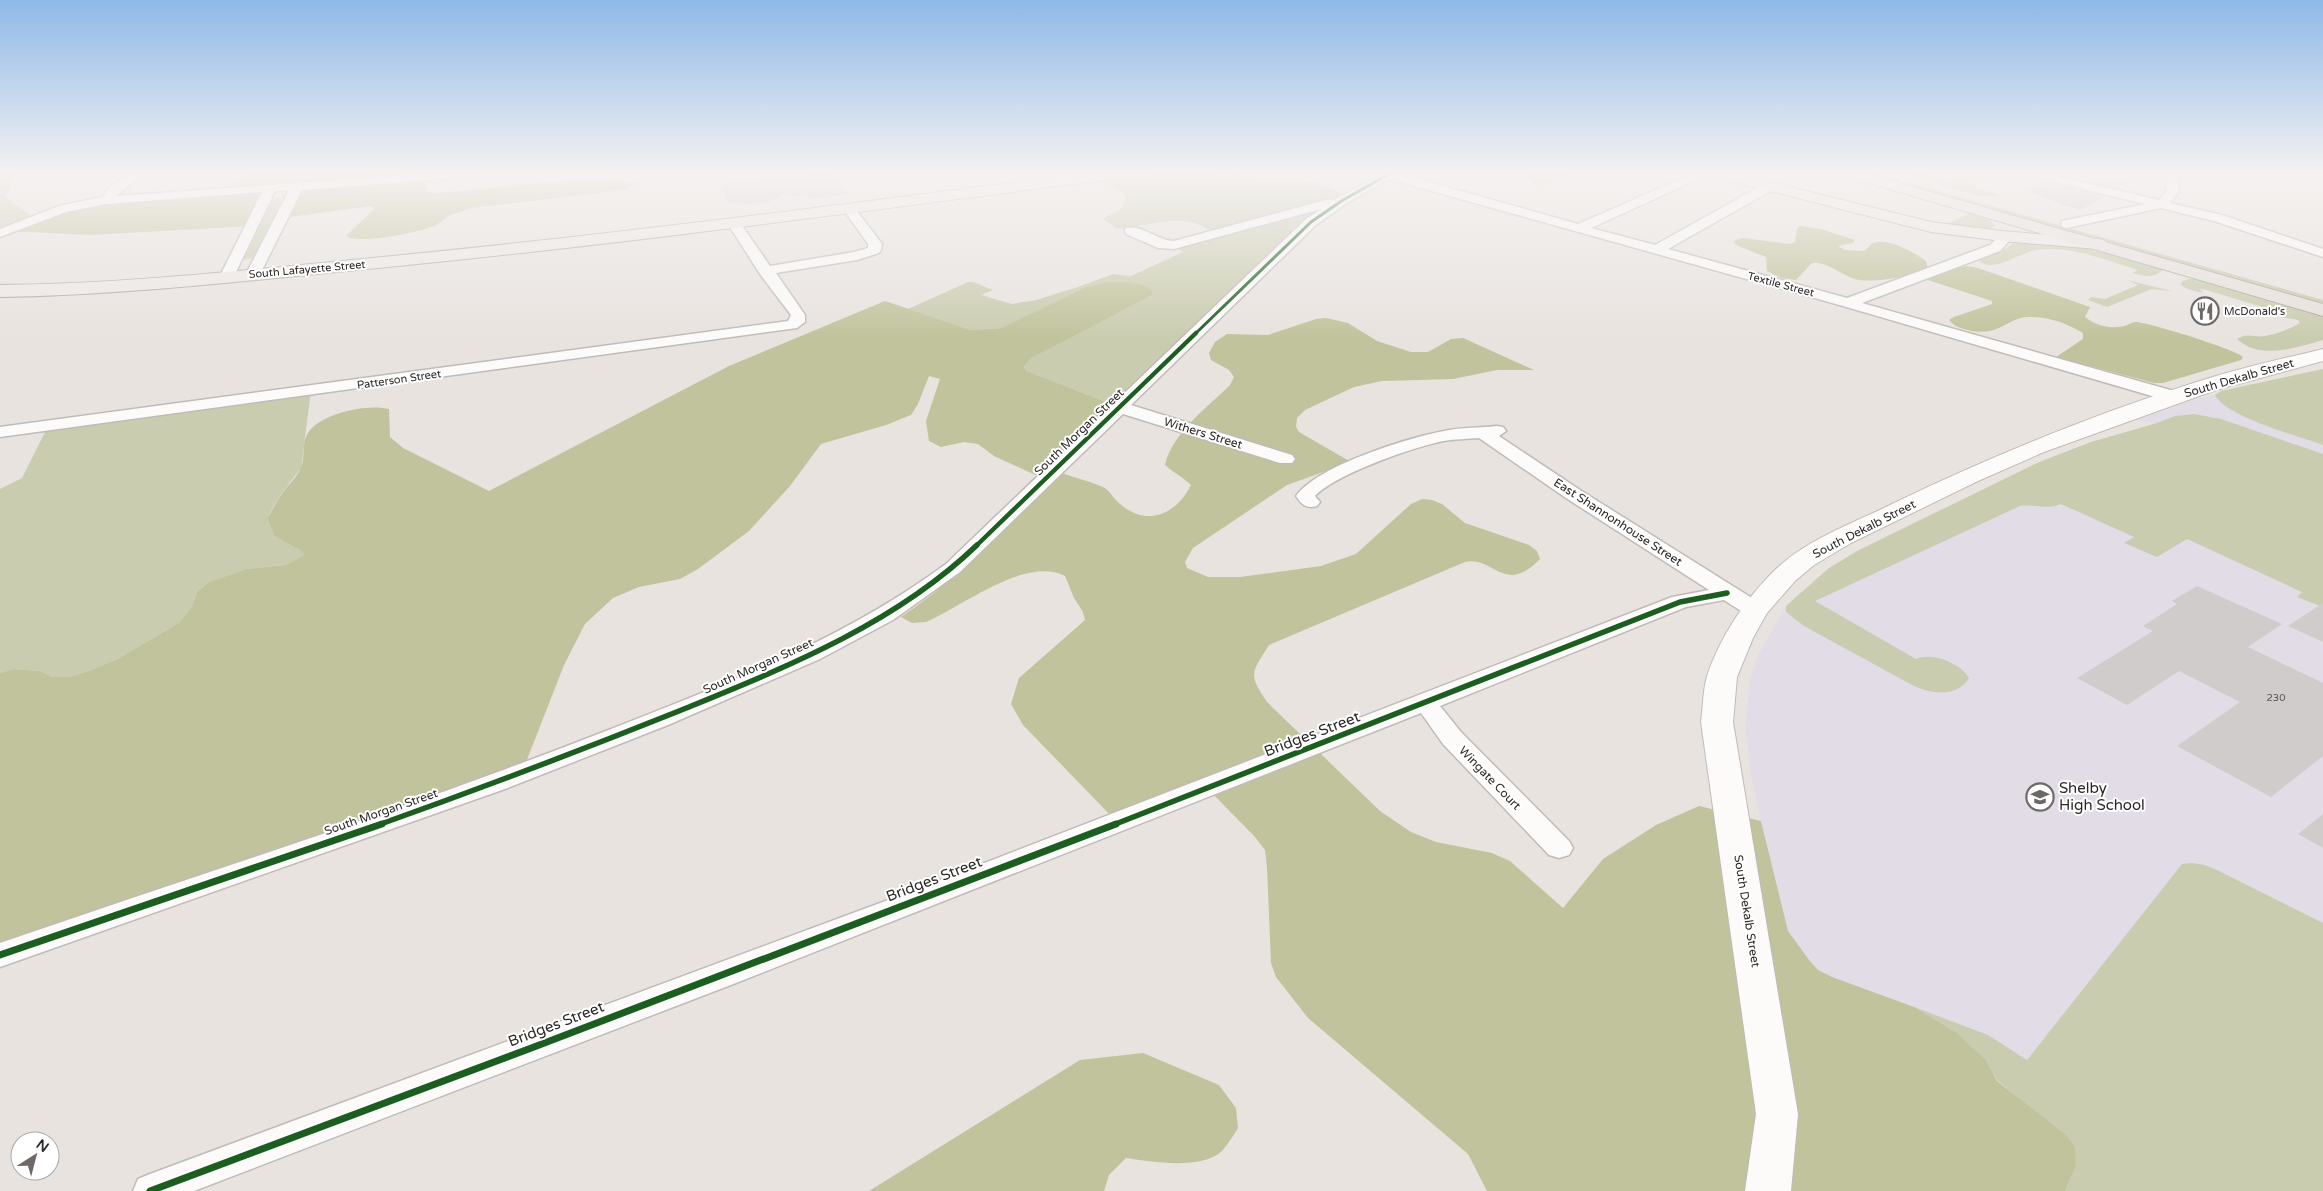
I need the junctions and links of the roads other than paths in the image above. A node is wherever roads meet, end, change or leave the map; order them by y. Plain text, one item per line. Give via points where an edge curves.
1 (249, 229) edge
2 (276, 229) edge
3 (692, 229) edge
4 (737, 229) edge
5 (863, 229) edge
6 (1236, 229) edge
7 (1304, 229) edge
8 (1582, 229) edge
9 (1695, 229) edge
10 (1951, 229) edge
11 (2008, 229) edge
12 (2044, 229) edge
13 (2083, 229) edge
14 (2247, 229) edge
15 (1131, 231) dead end
16 (2002, 236) junction
17 (2101, 244) junction
18 (1657, 250) junction
19 (2323, 253) edge
20 (765, 271) junction
21 (253, 274) junction
22 (227, 276) junction
23 (0, 291) edge
24 (2323, 296) edge
25 (1848, 303) junction
26 (2323, 310) edge
27 (2323, 355) edge
28 (2175, 397) junction
29 (1119, 407) junction
30 (0, 432) edge
31 (1286, 459) dead end
32 (1310, 502) dead end
33 (1741, 601) junction
34 (1426, 703) junction
35 (1559, 848) dead end
36 (0, 955) edge
37 (150, 1191) edge
38 (1768, 1191) edge

1 - 22 street
2 - 21 street
3 - 21 main road, South Lafayette Street
4 - 20 street
5 - 20 street via 875,244 874,250 857,256
6 - 15 street via 1174,245 1163,245
7 - 29 street, South Morgan Street
8 - 18 street, Textile Street
9 - 18 street
10 - 16 main road
11 - 16 main road
12 - 17 highway
13 - 24 highway
14 - 19 street
16 - 17 main road
16 - 25 street via 2002,241 1987,251
17 - 26 highway
18 - 25 street, Textile Street
20 - 30 street, Patterson Street via 798,315 797,322 765,330
21 - 22 main road, South Lafayette Street
22 - 23 main road, South Lafayette Street via 82,289
25 - 28 street, Textile Street
27 - 28 main road, South Dekalb Street via 2208,385
28 - 33 main road, South Dekalb Street via 2036,447 1970,476 1842,538
29 - 31 street, Withers Street
29 - 36 street, South Morgan Street via 953,568 905,604 848,636 758,678 520,775
32 - 33 street, East Shannonhouse Street via 1305,496 1314,486 1371,459 1443,436 1492,432
33 - 34 street, Bridges Street via 1680,602
33 - 38 main road, South Dekalb Street via 1739,638 1722,677 1716,722 1777,1114
34 - 35 street, Wingate Court via 1452,738
34 - 37 street, Bridges Street

